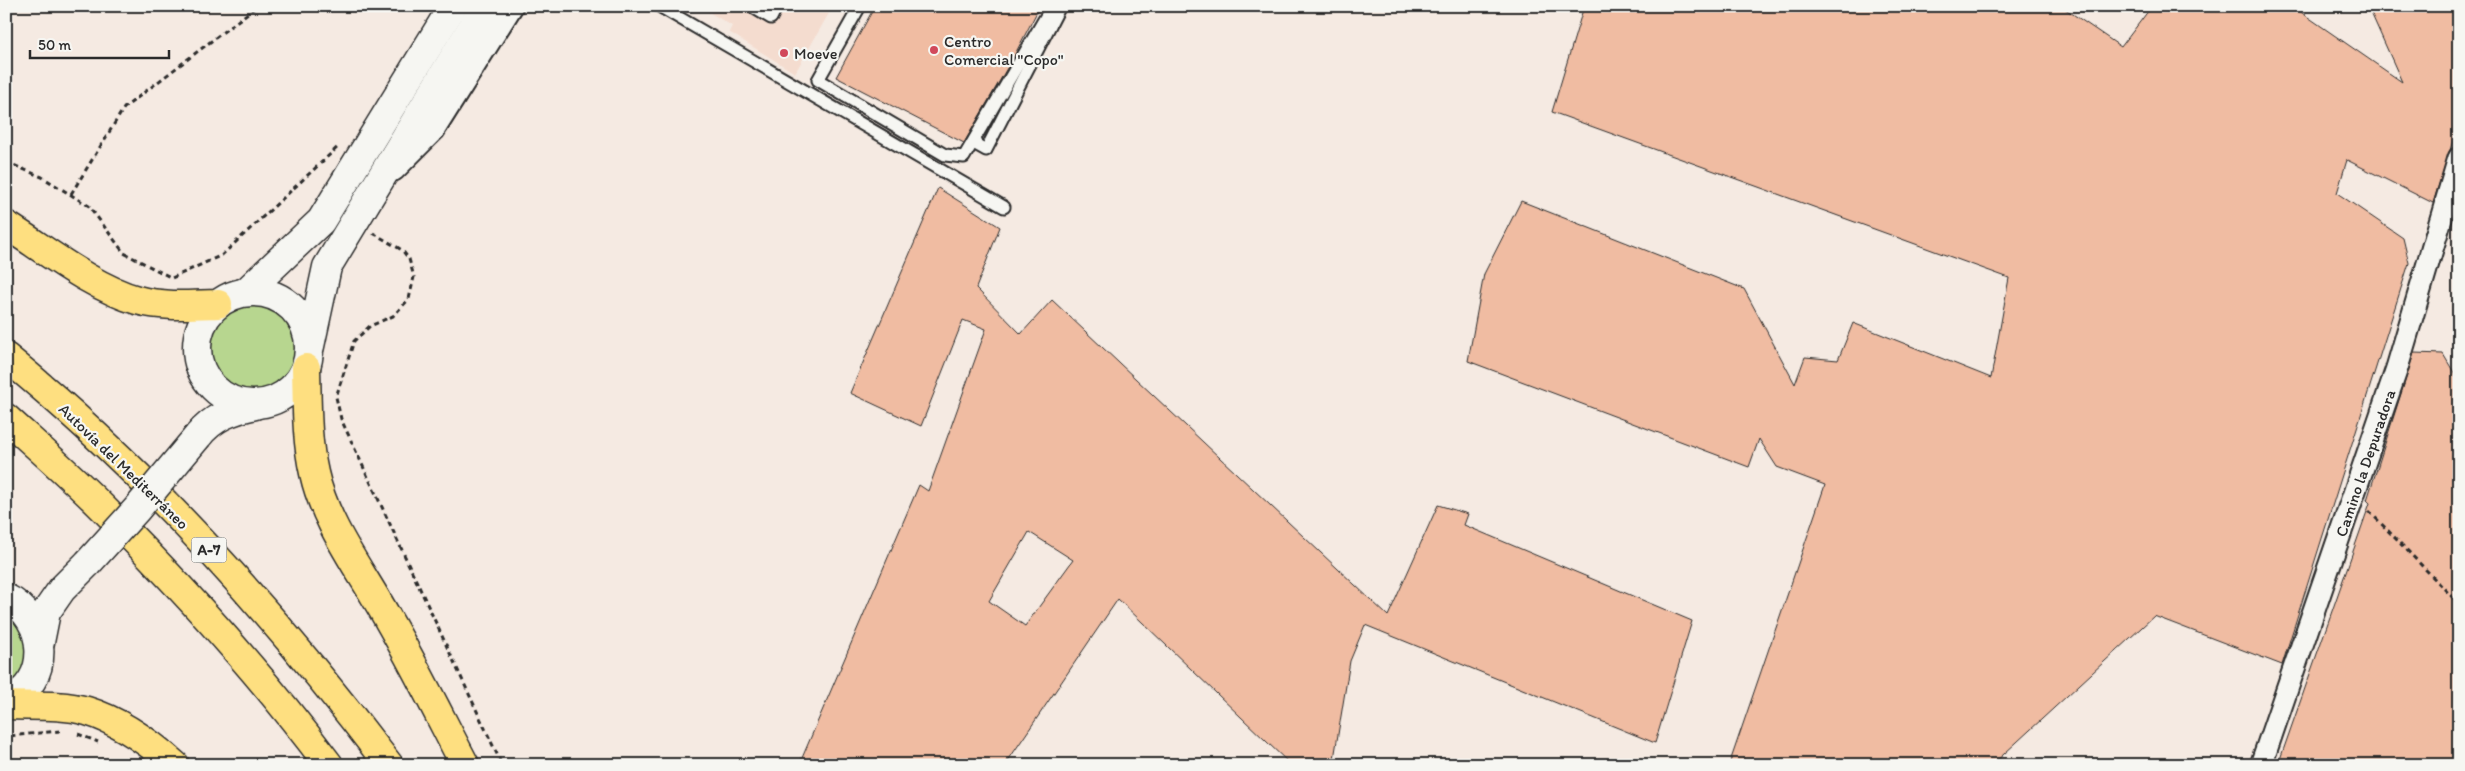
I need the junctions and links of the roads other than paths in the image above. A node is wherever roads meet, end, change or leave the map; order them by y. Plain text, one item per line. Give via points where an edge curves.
1 (453, 6) edge
2 (485, 6) edge
3 (512, 6) edge
4 (659, 6) edge
5 (751, 6) edge
6 (777, 6) edge
7 (860, 6) edge
8 (1052, 6) edge
9 (1060, 6) edge
10 (977, 145) dead end
11 (2459, 158) edge
12 (374, 190) junction
13 (1004, 207) dead end
14 (6, 225) edge
15 (247, 292) junction
16 (218, 304) junction
17 (6, 357) edge
18 (308, 357) junction
19 (204, 376) junction
20 (259, 404) junction
21 (6, 418) edge
22 (202, 431) junction
23 (62, 589) junction
24 (6, 596) edge
25 (40, 642) junction
26 (6, 701) edge
27 (6, 705) edge
28 (174, 765) edge
29 (329, 765) edge
30 (389, 765) edge
31 (465, 765) edge
32 (2261, 765) edge

1 - 15 main road via 321,221
2 - 12 main road
3 - 12 street via 434,130
4 - 13 lane
5 - 6 lane via 771,18
7 - 8 lane via 818,80 945,156 964,158
9 - 10 lane via 986,150
11 - 32 street, Camino la Depuradora via 2397,368
12 - 18 main road via 327,267
14 - 16 highway via 97,282 137,300 174,305
15 - 16 main road via 231,295
15 - 18 main road via 266,293 297,312 306,328
16 - 19 main road via 206,316 196,345
17 - 30 highway, Autovía del Mediterráneo / A-7 via 136,474 202,542 342,703
18 - 20 main road via 299,381 288,393
18 - 31 highway via 308,440 324,504
19 - 20 main road via 214,389 228,398
19 - 22 main road via 212,400
20 - 22 main road via 228,411
21 - 29 highway via 103,508 223,634
22 - 23 main road, bridge via 137,509
23 - 24 main road via 34,597
23 - 25 main road via 46,612
24 - 25 main road via 26,612
25 - 26 main road via 40,660 33,676 23,691
27 - 28 highway via 86,711 119,724

